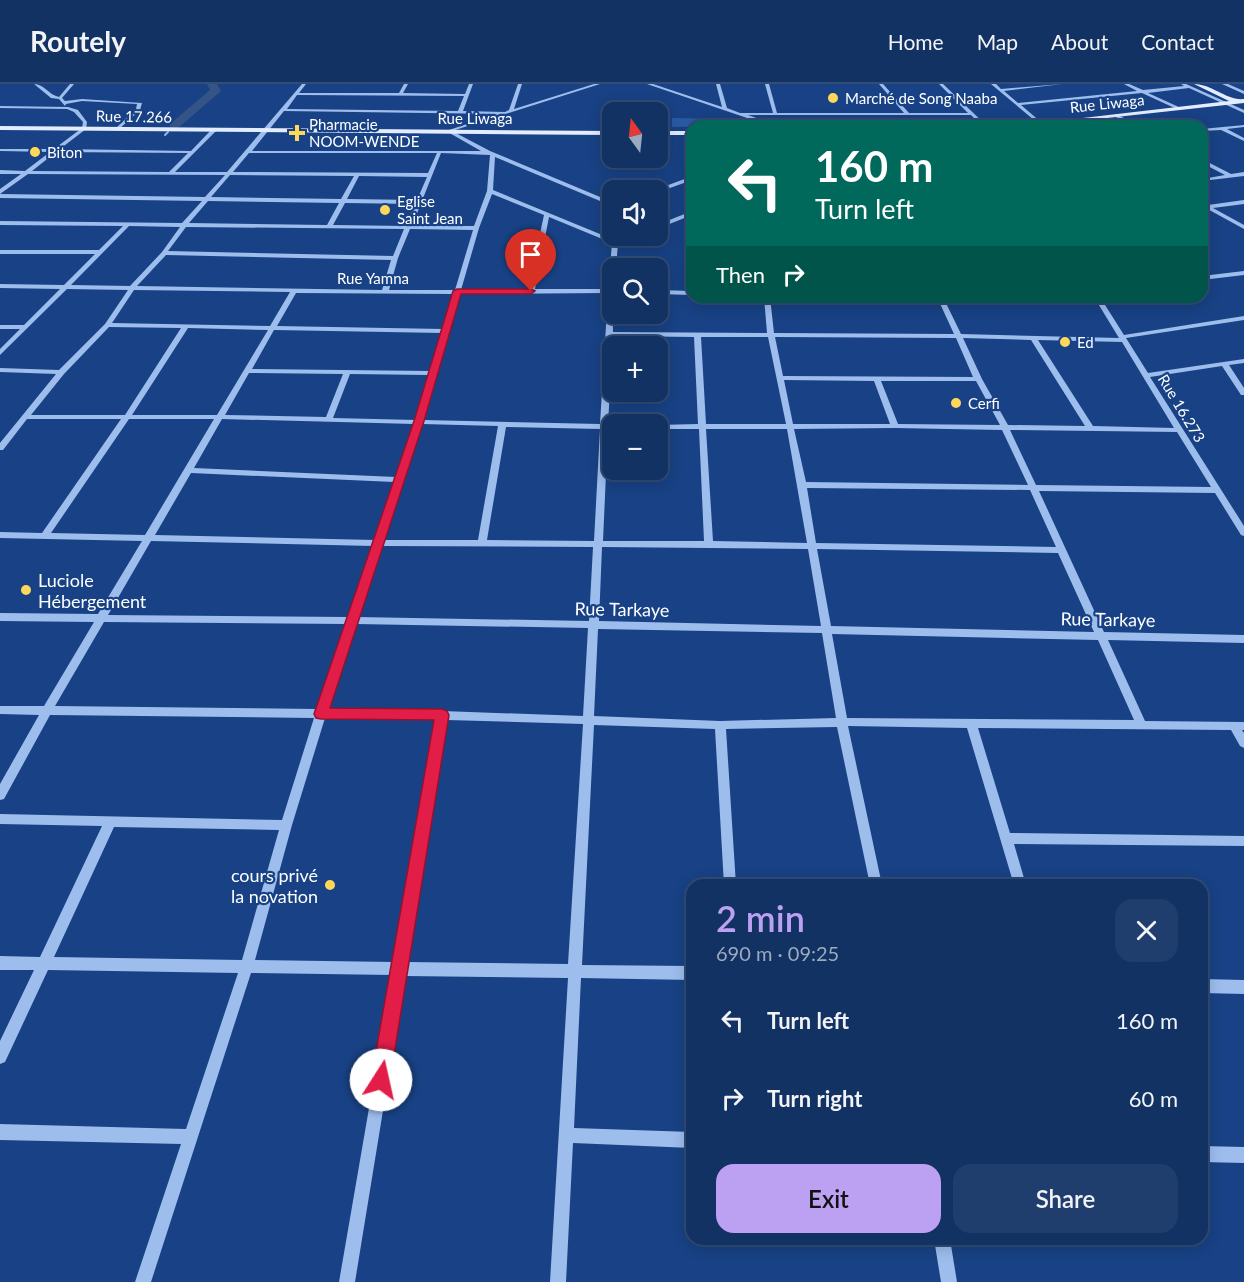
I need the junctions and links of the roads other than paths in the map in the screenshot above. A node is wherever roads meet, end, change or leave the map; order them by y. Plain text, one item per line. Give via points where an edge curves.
1 (36, 84) edge
2 (304, 84) edge
3 (406, 84) edge
4 (471, 84) edge
5 (598, 84) edge
6 (649, 84) edge
7 (718, 84) edge
8 (766, 84) edge
9 (881, 84) edge
10 (941, 84) edge
11 (993, 84) edge
12 (1060, 84) edge
13 (1126, 84) edge
14 (1183, 84) edge
15 (1206, 84) edge
16 (1224, 84) edge
17 (522, 85) edge
18 (70, 86) edge
19 (1193, 86) edge
20 (1002, 90) junction
21 (1142, 92) junction
22 (1244, 93) edge
23 (296, 94) junction
24 (400, 95) junction
25 (467, 95) junction
26 (61, 100) junction
27 (82, 100) junction
28 (1242, 102) edge
29 (1226, 103) junction
30 (1018, 104) junction
31 (1, 106) edge
32 (68, 108) junction
33 (726, 109) junction
34 (1179, 109) junction
35 (284, 110) junction
36 (460, 112) junction
37 (508, 112) junction
38 (1244, 112) edge
39 (775, 113) junction
40 (740, 114) junction
41 (908, 114) junction
42 (971, 114) junction
43 (1116, 115) junction
44 (758, 120) edge
45 (978, 120) edge
46 (1036, 120) edge
47 (1074, 120) edge
48 (1125, 120) edge
49 (1244, 126) edge
50 (0, 128) edge
51 (1221, 128) junction
52 (84, 129) junction
53 (118, 129) junction
54 (1208, 129) edge
55 (214, 130) junction
56 (267, 130) junction
57 (448, 131) junction
58 (602, 133) edge
59 (668, 133) edge
60 (686, 133) edge
61 (1244, 140) edge
62 (0, 150) edge
63 (53, 151) junction
64 (191, 152) junction
65 (248, 152) junction
66 (491, 153) junction
67 (439, 154) junction
68 (1208, 164) edge
69 (0, 172) edge
70 (25, 172) junction
71 (171, 172) junction
72 (230, 173) junction
73 (358, 174) junction
74 (1244, 174) edge
75 (430, 175) junction
76 (1230, 176) junction
77 (1208, 179) edge
78 (686, 180) edge
79 (668, 186) edge
80 (490, 191) junction
81 (0, 192) edge
82 (0, 196) edge
83 (209, 198) junction
84 (344, 200) junction
85 (602, 200) edge
86 (419, 202) junction
87 (1244, 202) edge
88 (1208, 205) edge
89 (1208, 207) edge
90 (547, 213) junction
91 (686, 216) edge
92 (680, 218) junction
93 (0, 223) edge
94 (668, 223) edge
95 (128, 224) junction
96 (184, 225) junction
97 (686, 225) edge
98 (329, 226) junction
99 (407, 227) junction
100 (1244, 227) edge
101 (476, 228) junction
102 (602, 234) edge
103 (0, 252) edge
104 (99, 252) junction
105 (164, 253) junction
106 (395, 258) junction
107 (1244, 273) edge
108 (1208, 277) edge
109 (0, 286) edge
110 (65, 286) junction
111 (133, 287) junction
112 (294, 291) junction
113 (457, 291) junction
114 (531, 291) junction
115 (602, 291) edge
116 (385, 292) junction
117 (668, 292) edge
118 (686, 292) edge
119 (768, 303) edge
120 (943, 303) edge
121 (1101, 303) edge
122 (1244, 318) edge
123 (106, 324) junction
124 (610, 324) edge
125 (186, 326) junction
126 (0, 327) edge
127 (26, 327) junction
128 (272, 327) junction
129 (447, 331) junction
130 (609, 334) junction
131 (697, 334) junction
132 (771, 334) junction
133 (959, 336) junction
134 (1033, 338) junction
135 (1123, 338) junction
136 (0, 353) edge
137 (1244, 361) edge
138 (1224, 364) junction
139 (0, 370) edge
140 (246, 371) junction
141 (61, 372) junction
142 (347, 372) junction
143 (434, 373) junction
144 (1147, 375) junction
145 (780, 378) junction
146 (877, 379) junction
147 (978, 379) junction
148 (1244, 393) edge
149 (608, 414) edge
150 (26, 417) junction
151 (127, 417) junction
152 (219, 417) junction
153 (329, 419) junction
154 (419, 421) junction
155 (503, 423) junction
156 (789, 426) junction
157 (895, 426) junction
158 (602, 427) edge
159 (668, 427) edge
160 (702, 428) junction
161 (1006, 429) junction
162 (1091, 430) junction
163 (1180, 430) junction
164 (0, 448) edge
165 (190, 470) junction
166 (399, 480) junction
167 (603, 480) edge
168 (802, 485) junction
169 (1033, 488) junction
170 (1217, 490) junction
171 (1244, 533) edge
172 (0, 535) edge
173 (45, 535) junction
174 (150, 538) junction
175 (378, 543) junction
176 (482, 543) junction
177 (598, 544) junction
178 (709, 544) junction
179 (813, 547) junction
180 (1061, 550) junction
181 (0, 617) edge
182 (103, 618) junction
183 (353, 621) junction
184 (594, 625) junction
185 (828, 630) junction
186 (1101, 636) junction
187 (1244, 639) edge
188 (0, 710) edge
189 (47, 710) junction
190 (321, 714) junction
191 (442, 715) junction
192 (589, 720) junction
193 (842, 722) junction
194 (971, 723) junction
195 (720, 725) junction
196 (1142, 725) junction
197 (1239, 726) edge
198 (1244, 743) edge
199 (0, 795) edge
200 (0, 819) edge
201 (111, 821) junction
202 (286, 825) junction
203 (1006, 838) junction
204 (1244, 841) edge
205 (730, 879) edge
206 (875, 879) edge
207 (1018, 879) edge
208 (0, 963) edge
209 (44, 963) junction
210 (247, 965) junction
211 (400, 968) junction
212 (575, 971) junction
213 (686, 973) edge
214 (1208, 986) edge
215 (1244, 987) edge
216 (0, 1057) edge
217 (0, 1132) edge
218 (566, 1135) junction
219 (191, 1137) junction
220 (686, 1140) edge
221 (1208, 1154) edge
222 (1244, 1155) edge
223 (943, 1245) edge
224 (143, 1282) edge
225 (347, 1282) edge
226 (558, 1282) edge
227 (949, 1282) edge

1 - 26 street
2 - 23 street
3 - 24 street
4 - 25 street
5 - 37 street
6 - 33 street
7 - 33 street
8 - 39 street
9 - 41 street
10 - 42 street
11 - 20 street
12 - 20 street
13 - 21 street
14 - 19 street
15 - 28 main road
16 - 22 street
17 - 37 street
18 - 26 street
18 - 27 street
19 - 21 street
19 - 28 main road
19 - 29 street
20 - 30 street
21 - 30 street
21 - 34 street
23 - 24 street
23 - 35 street
24 - 25 street
25 - 36 street
26 - 27 street
26 - 32 street
27 - 53 street via 140,103
28 - 29 main road, Rue Liwaga
29 - 34 main road, Rue Liwaga
29 - 38 street
30 - 46 street
31 - 32 street
32 - 52 street via 82,117
33 - 40 street
34 - 43 main road, Rue Liwaga
35 - 36 street
35 - 56 street
36 - 37 street
37 - 57 street
39 - 40 street
39 - 41 street
40 - 44 street
41 - 42 street
42 - 45 street
43 - 47 main road, Rue Liwaga
43 - 48 street
49 - 51 street
50 - 52 main road, Rue 17.266
51 - 54 street
51 - 61 street
52 - 53 main road, Rue 17.266
52 - 63 street
53 - 55 main road, Rue 17.266
55 - 56 main road, Rue 17.266
55 - 64 street
56 - 57 main road, Rue Liwaga
56 - 65 street
57 - 58 main road, Rue Liwaga
57 - 66 street
59 - 60 main road
62 - 63 street
63 - 64 street
63 - 70 street
64 - 71 street
65 - 67 street
65 - 72 street
66 - 67 street
66 - 80 street
66 - 85 street
67 - 75 street
68 - 76 street
69 - 70 street
70 - 71 street
70 - 81 street
71 - 72 street
72 - 73 street
72 - 83 street
73 - 75 street
73 - 84 street
74 - 76 street
75 - 86 street
76 - 77 street
78 - 79 street
80 - 90 street
80 - 101 street
82 - 83 street
83 - 84 street
83 - 96 street
84 - 86 street
84 - 98 street
86 - 99 street
87 - 88 street
89 - 100 street
90 - 102 street
90 - 114 street
91 - 92 street
92 - 94 street
92 - 97 street
93 - 95 street
95 - 96 street
95 - 104 street
96 - 98 street
96 - 105 street
98 - 99 street
99 - 101 street
99 - 106 street
101 - 113 street
103 - 104 street
104 - 110 street
105 - 106 street
105 - 111 street
106 - 116 street
107 - 108 street
109 - 110 street, Rue Yamna
110 - 111 street, Rue Yamna
110 - 127 street
111 - 112 street, Rue Yamna
111 - 123 street
112 - 116 street, Rue Yamna
112 - 128 street
113 - 114 street, Rue Yamna
113 - 116 street, Rue Yamna
113 - 129 street
114 - 115 street, Rue Yamna
117 - 118 street
119 - 132 street
120 - 133 street
121 - 135 street, Rue 16.273
122 - 135 street
123 - 125 street
123 - 141 street
124 - 130 street
125 - 128 street
125 - 151 street
126 - 127 street
127 - 136 street
128 - 129 street
128 - 140 street
129 - 143 street
130 - 131 street
130 - 149 street
131 - 132 street
131 - 160 street
132 - 133 street
132 - 145 street
133 - 134 street
133 - 147 street
134 - 135 street
134 - 162 street
135 - 144 street, Rue 16.273
137 - 138 street
138 - 144 street
138 - 148 street
139 - 141 street
140 - 142 street
140 - 152 street
141 - 150 street
142 - 143 street
142 - 153 street
143 - 154 street
144 - 163 street, Rue 16.273
145 - 146 street
145 - 156 street
146 - 147 street
146 - 157 street
147 - 161 street
150 - 151 street
150 - 164 street
151 - 152 street
151 - 173 street
152 - 153 street
152 - 165 street
153 - 154 street
154 - 155 street
154 - 166 street
155 - 158 street
155 - 176 street
156 - 157 street
156 - 160 street
156 - 168 street
157 - 161 street
159 - 160 street
160 - 178 street
161 - 162 street
161 - 169 street
162 - 163 street
163 - 170 street, Rue 16.273
165 - 166 street
165 - 174 street
166 - 175 street
167 - 177 street
168 - 169 street
168 - 179 street
169 - 170 street
169 - 180 street
170 - 171 street, Rue 16.273
172 - 173 street
173 - 174 street
174 - 175 street
174 - 182 street
175 - 176 street
175 - 183 street
176 - 177 street
177 - 178 street
177 - 184 street
178 - 179 street
179 - 180 street
179 - 185 street
180 - 186 street
181 - 182 street, Rue Tarkaye
182 - 183 street, Rue Tarkaye
182 - 189 street
183 - 184 street, Rue Tarkaye
183 - 190 street
184 - 185 street, Rue Tarkaye
184 - 192 street
185 - 186 street, Rue Tarkaye
185 - 193 street
186 - 187 street, Rue Tarkaye
186 - 196 street
188 - 189 street
189 - 190 street
189 - 199 street
190 - 191 street
190 - 202 street
191 - 192 street
191 - 211 street
192 - 195 street
192 - 212 street
193 - 194 street
193 - 195 street
193 - 206 street
194 - 196 street
194 - 203 street
195 - 205 street
196 - 197 street
197 - 198 street
200 - 201 street
201 - 202 street
201 - 209 street
202 - 210 street
203 - 204 street
203 - 207 street
208 - 209 street
209 - 210 street
209 - 216 street
210 - 211 street
210 - 219 street
211 - 212 street
211 - 225 street
212 - 213 street
212 - 218 street
214 - 215 street
217 - 219 street
218 - 220 street
218 - 226 street
219 - 224 street
221 - 222 street
223 - 227 street

